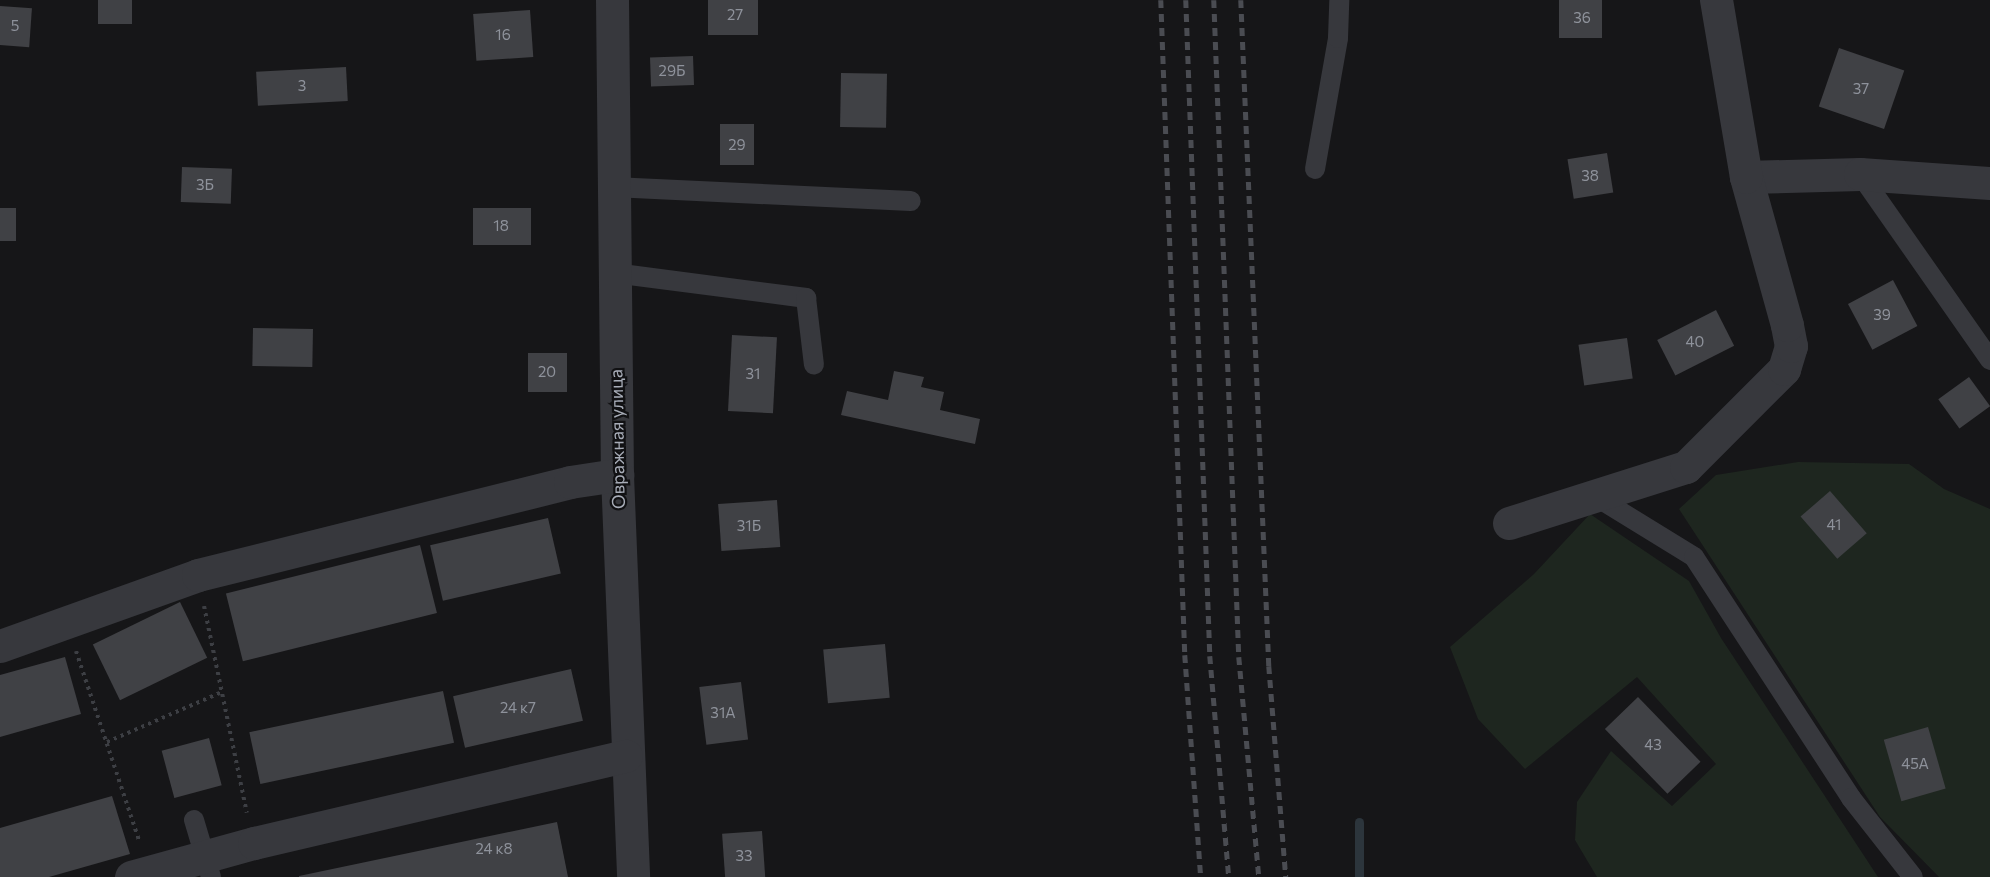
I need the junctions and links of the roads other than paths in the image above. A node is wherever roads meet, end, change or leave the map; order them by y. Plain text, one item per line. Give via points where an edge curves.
1 (612, 0) edge
2 (1339, 0) edge
3 (1716, 0) edge
4 (1315, 169) dead end
5 (1860, 174) junction
6 (1746, 177) junction
7 (1990, 183) edge
8 (613, 187) junction
9 (911, 201) dead end
10 (614, 273) junction
11 (1990, 360) edge
12 (814, 365) dead end
13 (616, 475) junction
14 (1594, 496) junction
15 (1509, 524) dead end
16 (0, 646) edge
17 (626, 756) junction
18 (194, 820) dead end
19 (208, 867) edge
20 (140, 875) edge
21 (633, 877) edge
22 (1913, 877) edge

1 - 8 street, Овражная улица
2 - 4 lane via 1338,38
3 - 6 street
5 - 6 street
5 - 7 street
5 - 11 lane
6 - 14 street via 1787,325 1791,346 1784,369 1686,467
8 - 9 lane
8 - 10 street, Овражная улица
10 - 12 lane via 806,298
10 - 13 street, Овражная улица
13 - 16 street via 570,482 198,575
13 - 17 street, Овражная улица
14 - 15 street
14 - 22 lane via 1694,557 1851,798
17 - 19 street via 254,843
17 - 21 street, Овражная улица
18 - 19 lane
19 - 20 street

